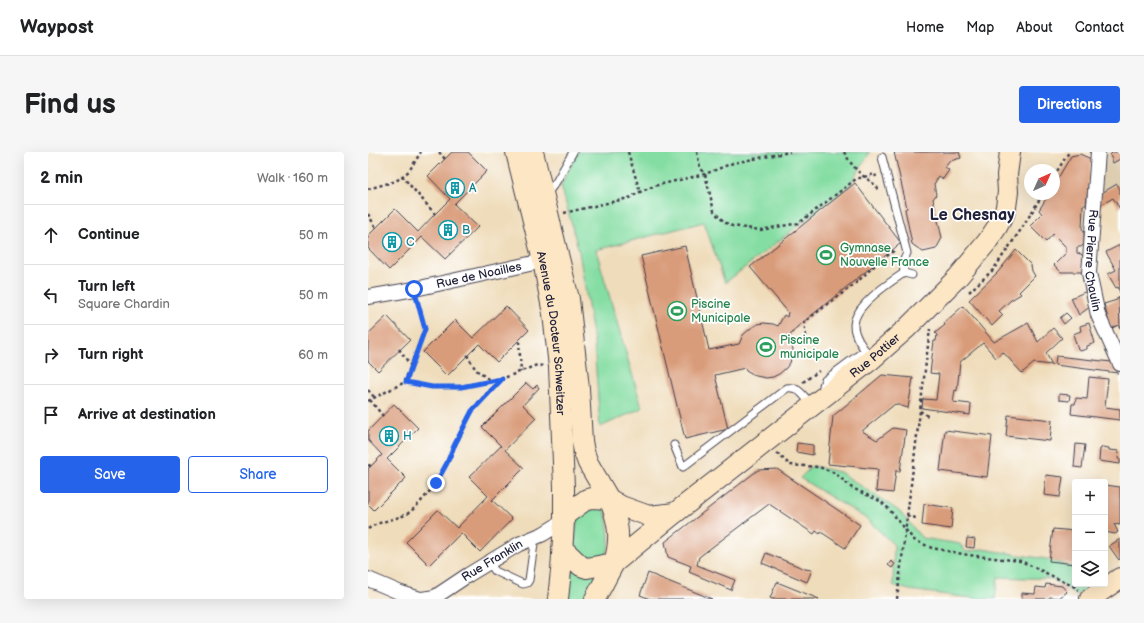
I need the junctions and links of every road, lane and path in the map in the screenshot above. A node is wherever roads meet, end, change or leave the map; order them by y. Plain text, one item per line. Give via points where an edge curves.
1 (421, 152) edge
2 (439, 152) edge
3 (516, 152) edge
4 (533, 152) edge
5 (573, 152) edge
6 (628, 152) edge
7 (697, 152) edge
8 (790, 152) edge
9 (844, 152) edge
10 (1010, 152) edge
11 (1069, 152) edge
12 (1098, 152) edge
13 (882, 157) dead end
14 (445, 159) dead end
15 (1060, 166) edge
16 (705, 174) junction
17 (402, 176) junction
18 (864, 177) junction
19 (878, 181) dead end
20 (368, 190) edge
21 (640, 192) junction
22 (880, 193) dead end
23 (544, 197) junction
24 (562, 213) dead end
25 (368, 214) edge
26 (435, 214) dead end
27 (376, 228) dead end
28 (897, 248) dead end
29 (543, 261) junction
30 (904, 273) junction
31 (912, 275) dead end
32 (414, 289) junction
33 (368, 297) edge
34 (930, 328) dead end
35 (806, 336) dead end
36 (519, 341) dead end
37 (399, 349) dead end
38 (869, 354) junction
39 (467, 355) dead end
40 (1120, 364) edge
41 (411, 366) junction
42 (559, 368) junction
43 (820, 370) dead end
44 (521, 372) junction
45 (502, 379) junction
46 (491, 381) junction
47 (406, 382) junction
48 (798, 389) junction
49 (368, 390) edge
50 (375, 398) junction
51 (369, 401) edge
52 (819, 401) junction
53 (920, 411) junction
54 (383, 416) dead end
55 (929, 417) dead end
56 (674, 445) dead end
57 (771, 448) junction
58 (784, 450) dead end
59 (609, 499) junction
60 (675, 513) junction
61 (907, 516) junction
62 (916, 518) dead end
63 (564, 519) junction
64 (368, 529) edge
65 (906, 530) junction
66 (537, 536) junction
67 (562, 548) junction
68 (490, 562) junction
69 (614, 563) junction
70 (1120, 578) edge
71 (368, 579) edge
72 (1120, 592) edge
73 (1084, 595) edge
74 (421, 599) edge
75 (558, 599) edge
76 (595, 599) edge
77 (897, 599) edge
78 (1110, 599) edge

1 - 17 path via 409,171
2 - 14 path
3 - 29 main road, Avenue du Docteur Schweitzer
4 - 23 main road, Avenue du Docteur Schweitzer
5 - 23 lane
6 - 21 path
7 - 16 path
8 - 16 path via 733,163
9 - 18 path via 850,164
10 - 38 main road, Rue Pottier via 1006,207 997,227 958,277 907,328
11 - 15 path
12 - 40 street, Rue Pierre Chaulin via 1090,273 1098,315
13 - 30 lane via 907,253 903,262
16 - 18 path via 714,211 719,217 732,226 760,230 799,223 856,179
16 - 21 path via 654,186
17 - 20 path via 396,181
17 - 26 path
18 - 19 path via 875,174
18 - 22 path via 878,187
21 - 24 path via 629,198
23 - 59 main road, Avenue du Docteur Schweitzer via 568,299 584,452
25 - 27 path
28 - 35 path via 804,322
29 - 32 street, Rue de Noailles
29 - 42 main road, Avenue du Docteur Schweitzer via 553,314
30 - 31 lane
30 - 38 lane via 880,290 856,317 855,332
32 - 33 street, Rue de Noailles
32 - 41 path via 425,329
34 - 53 path
36 - 44 path
37 - 41 path
38 - 52 main road, Rue Pottier
39 - 46 path via 476,370
41 - 47 path
42 - 44 path via 537,365
42 - 63 main road, Avenue du Docteur Schweitzer
43 - 48 path via 803,382
44 - 45 path
45 - 46 path
45 - 64 path via 472,411 436,483 423,499 407,514
46 - 47 path via 461,387 432,387
47 - 50 path
48 - 52 lane
48 - 56 lane via 784,389 683,467
49 - 50 path
50 - 51 path
51 - 54 path
52 - 57 main road, Rue Pottier
53 - 55 path
53 - 61 path
57 - 58 path
57 - 60 main road, Rue Pottier
57 - 65 path via 790,465 819,467 835,473 852,488 880,501
59 - 60 main road via 649,516
59 - 63 main road via 587,499
59 - 69 main road via 617,520 618,545
60 - 69 main road, Rue Pottier
61 - 62 path
61 - 65 path
63 - 66 street, Rue Franklin
63 - 67 main road
65 - 73 path via 914,540 932,548 1021,561 1075,587
65 - 77 path
66 - 67 street
66 - 68 street, Rue Franklin
66 - 68 lane via 527,583 523,584 495,571
67 - 69 main road via 580,566 587,568
67 - 75 main road
68 - 74 street, Rue Franklin via 435,597
69 - 76 main road, Rue Pottier
70 - 73 main road
71 - 74 street, Rue Franklin
72 - 78 main road

